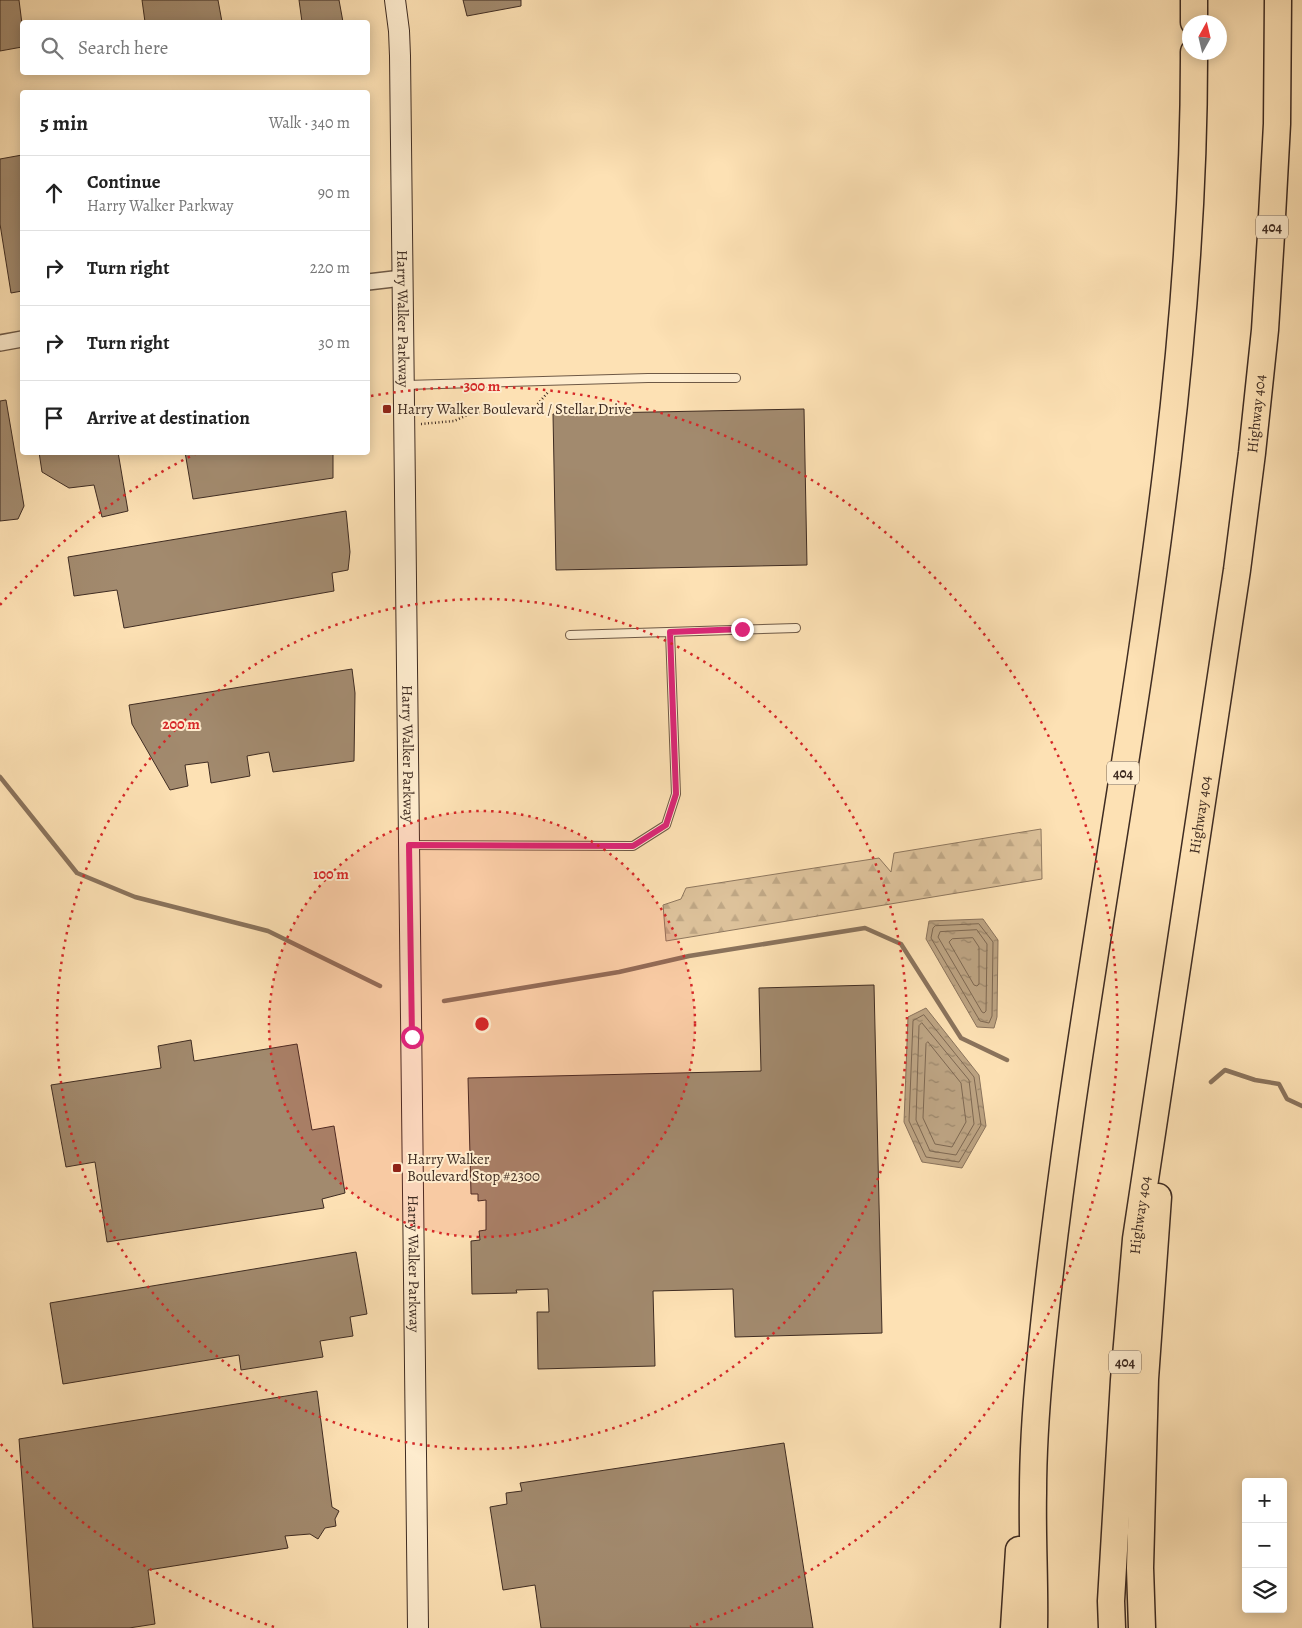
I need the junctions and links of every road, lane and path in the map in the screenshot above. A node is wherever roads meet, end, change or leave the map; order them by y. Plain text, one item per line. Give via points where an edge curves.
1 (395, 0) edge
2 (1194, 0) edge
3 (1278, 0) edge
4 (1194, 15) edge
5 (1194, 60) edge
6 (402, 278) junction
7 (370, 282) edge
8 (20, 339) edge
9 (0, 342) edge
10 (736, 378) dead end
11 (557, 381) junction
12 (404, 385) junction
13 (405, 425) junction
14 (796, 628) dead end
15 (670, 632) junction
16 (570, 635) dead end
17 (409, 845) junction
18 (1154, 1124) junction
19 (1033, 1491) junction
20 (418, 1628) edge
21 (1014, 1628) edge
22 (1034, 1628) edge
23 (1112, 1628) edge
24 (1142, 1628) edge

1 - 6 street, Harry Walker Parkway via 399,31
2 - 4 highway
3 - 18 highway, Highway 404 / 404 via 1277,124 1271,235 1252,453
5 - 19 highway, 404 via 1188,242 1175,393 1153,584 1083,1026 1052,1254 1040,1370
6 - 7 street
6 - 12 street, Harry Walker Parkway
8 - 9 street
10 - 11 lane
11 - 12 lane
11 - 13 path via 530,413 472,413 454,421
12 - 13 street, Harry Walker Parkway
13 - 17 street, Harry Walker Parkway
14 - 15 lane
15 - 16 lane
15 - 17 lane via 676,794 666,825 633,846
17 - 20 street, Harry Walker Parkway
18 - 23 highway, Highway 404 / 404 via 1136,1239 1124,1380
18 - 24 highway via 1159,1188 1145,1379 1140,1568
19 - 21 highway via 1021,1532
19 - 22 highway, 404

